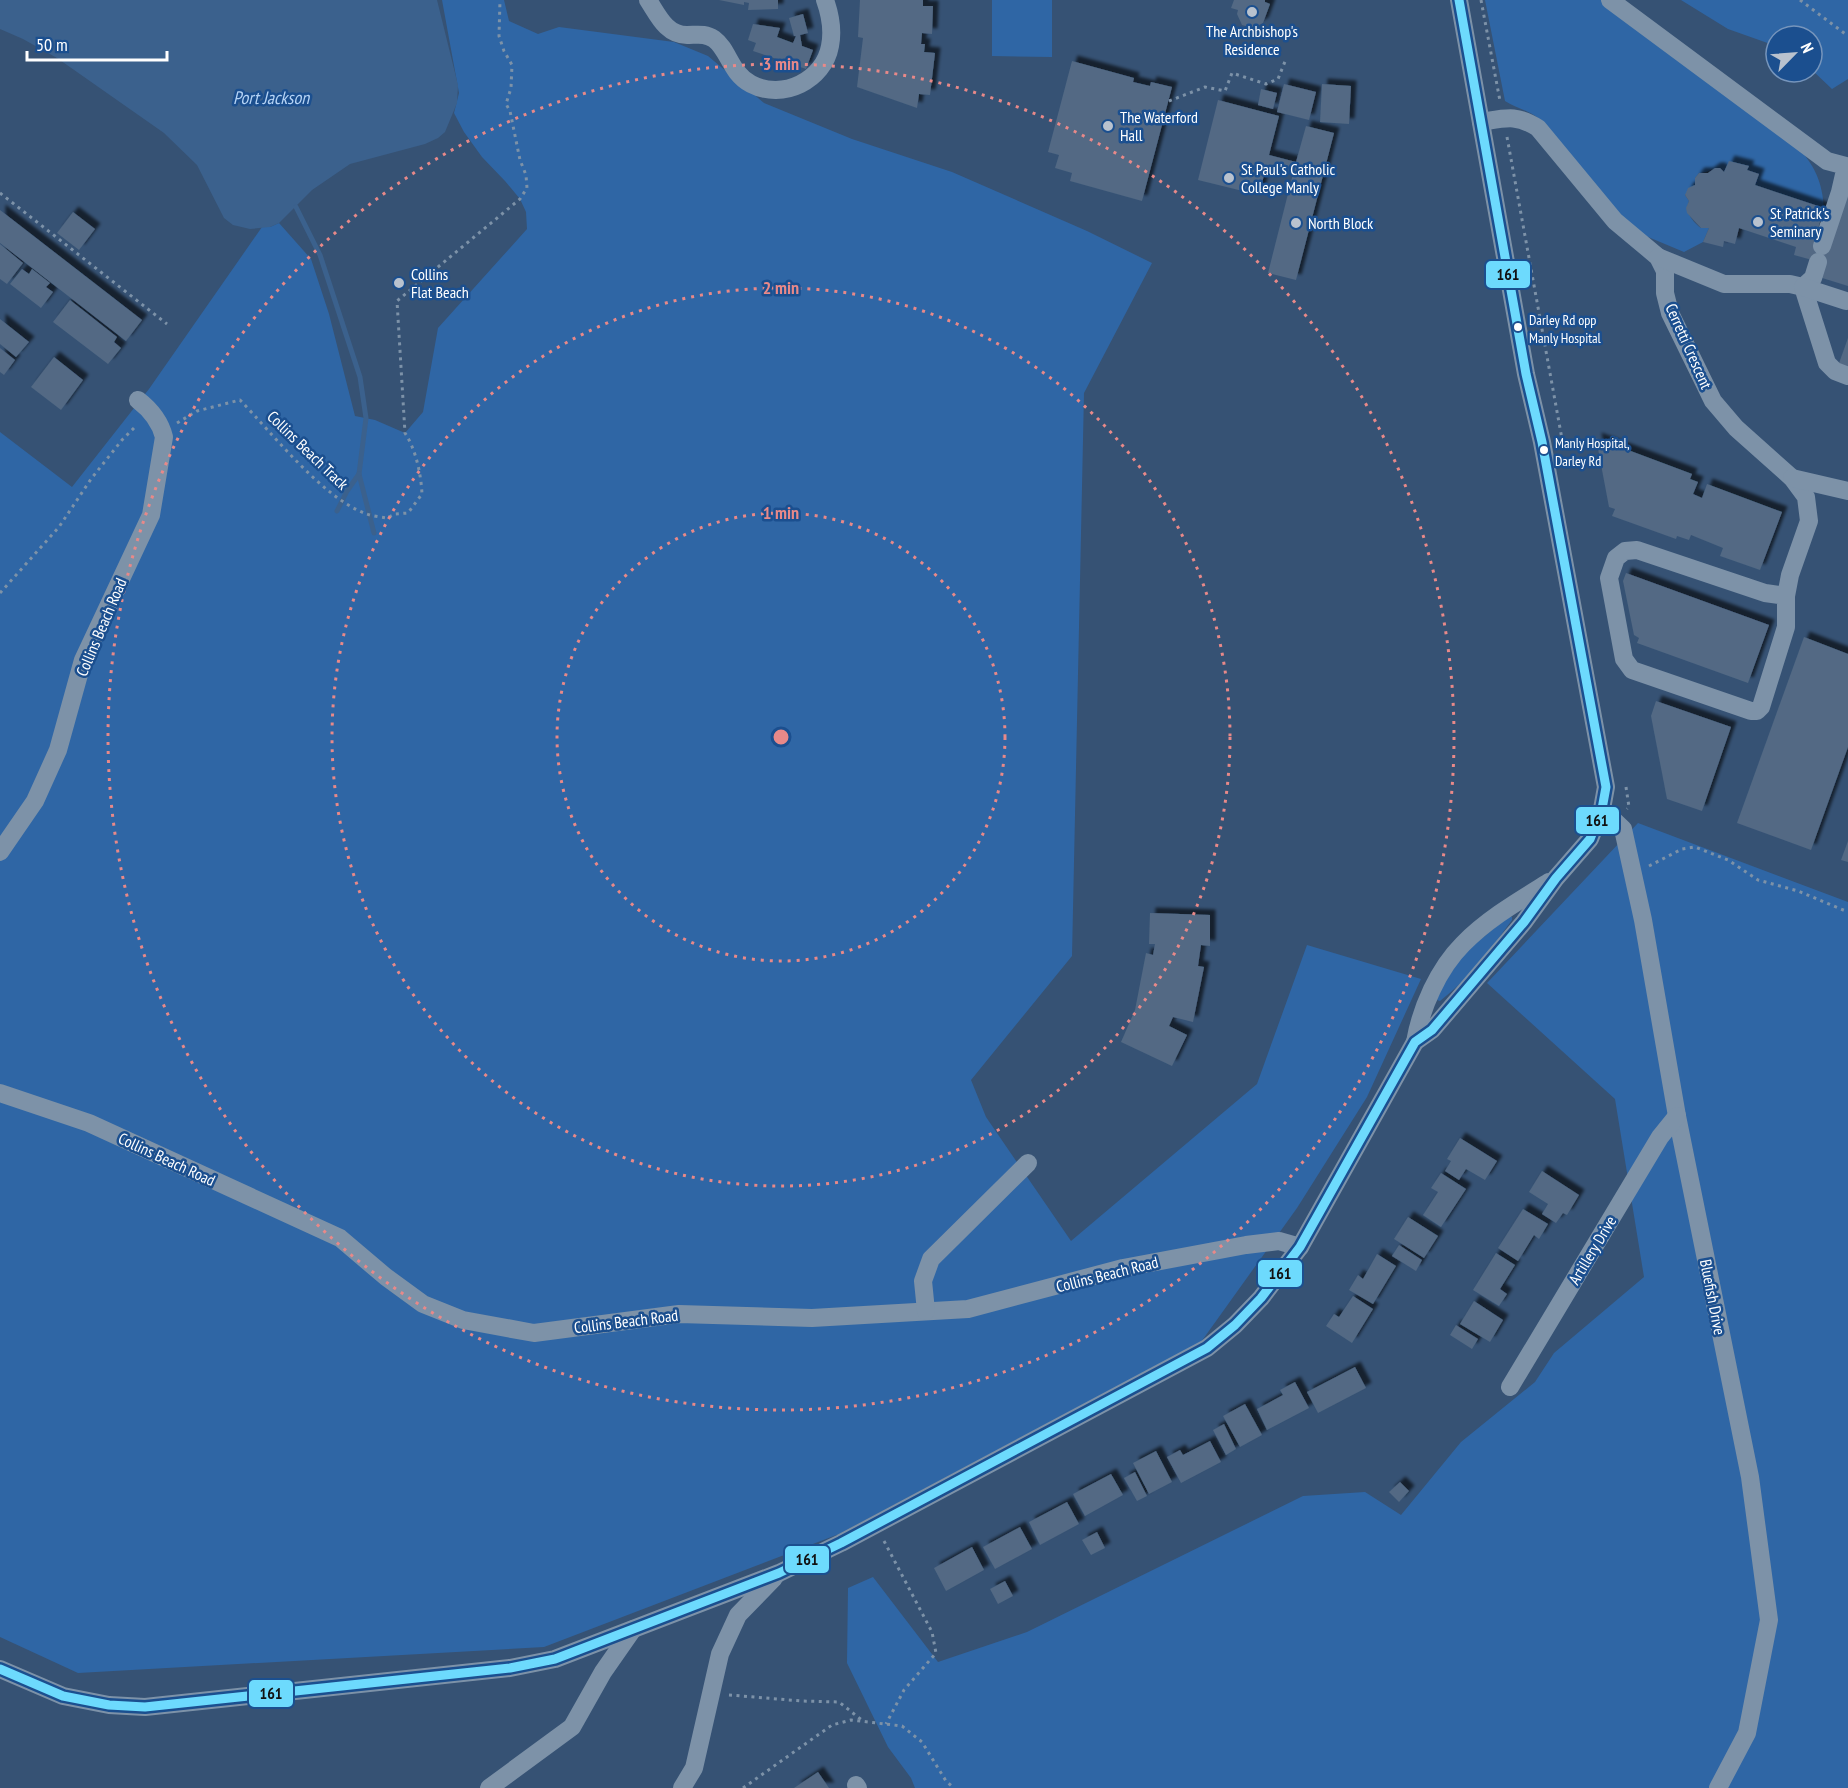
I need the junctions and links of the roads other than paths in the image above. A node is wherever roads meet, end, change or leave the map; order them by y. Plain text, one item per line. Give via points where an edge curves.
1 (648, 0) edge
2 (825, 0) edge
3 (1459, 0) edge
4 (1610, 0) edge
5 (1481, 122) junction
6 (1847, 167) edge
7 (1658, 257) junction
8 (1803, 287) junction
9 (1846, 301) dead end
10 (1848, 376) edge
11 (145, 405) road end
12 (1792, 478) junction
13 (1848, 491) edge
14 (1786, 596) junction
15 (1602, 809) junction
16 (0, 852) edge
17 (1556, 878) junction
18 (1415, 1042) junction
19 (0, 1093) edge
20 (1677, 1116) junction
21 (1028, 1163) dead end
22 (1300, 1247) junction
23 (926, 1311) junction
24 (1510, 1387) dead end
25 (779, 1573) junction
26 (634, 1628) junction
27 (0, 1669) edge
28 (489, 1788) edge
29 (682, 1788) edge
30 (1718, 1788) edge

1 - 2 street via 673,32 711,37 721,44 736,72 751,84 771,90 789,89 806,82 822,67 830,46 831,26
3 - 5 street
4 - 6 street via 1827,161
5 - 7 street via 1515,117 1538,128 1615,221
5 - 15 street via 1606,787
6 - 8 street via 1813,278
7 - 8 street via 1724,284
7 - 12 street, Cerretti Crescent via 1665,271 1670,313 1713,401 1736,428
8 - 9 street
8 - 10 street via 1827,363
11 - 16 street, Collins Beach Road via 165,437 151,515 83,660 58,750 35,801
12 - 13 street
12 - 14 street, Cerretti Crescent via 1806,497 1809,521
14 - 14 street, Cerretti Crescent via 1786,627 1761,707 1751,711 1632,669 1624,659 1609,578 1616,558 1625,551 1637,550 1765,593
15 - 17 street via 1590,839
15 - 20 street, Bluefish Drive via 1623,829
17 - 18 street via 1524,922 1432,1030
17 - 18 street via 1487,923 1463,944 1434,988 1419,1019
18 - 22 street
19 - 23 street, Collins Beach Road via 89,1123 340,1238 423,1304 463,1320 534,1333 679,1314 812,1318
20 - 24 street, Artillery Drive via 1660,1137
20 - 30 street, Bluefish Drive via 1750,1477 1769,1620 1747,1733
21 - 23 street via 931,1259 923,1281
22 - 23 street, Collins Beach Road via 1279,1241 1246,1245 1123,1268 968,1309
22 - 25 street via 1261,1298 1207,1348
25 - 26 street
25 - 29 street via 738,1615 720,1654 694,1768
26 - 27 street via 555,1659 510,1668 145,1707 63,1696
26 - 28 street via 572,1727

